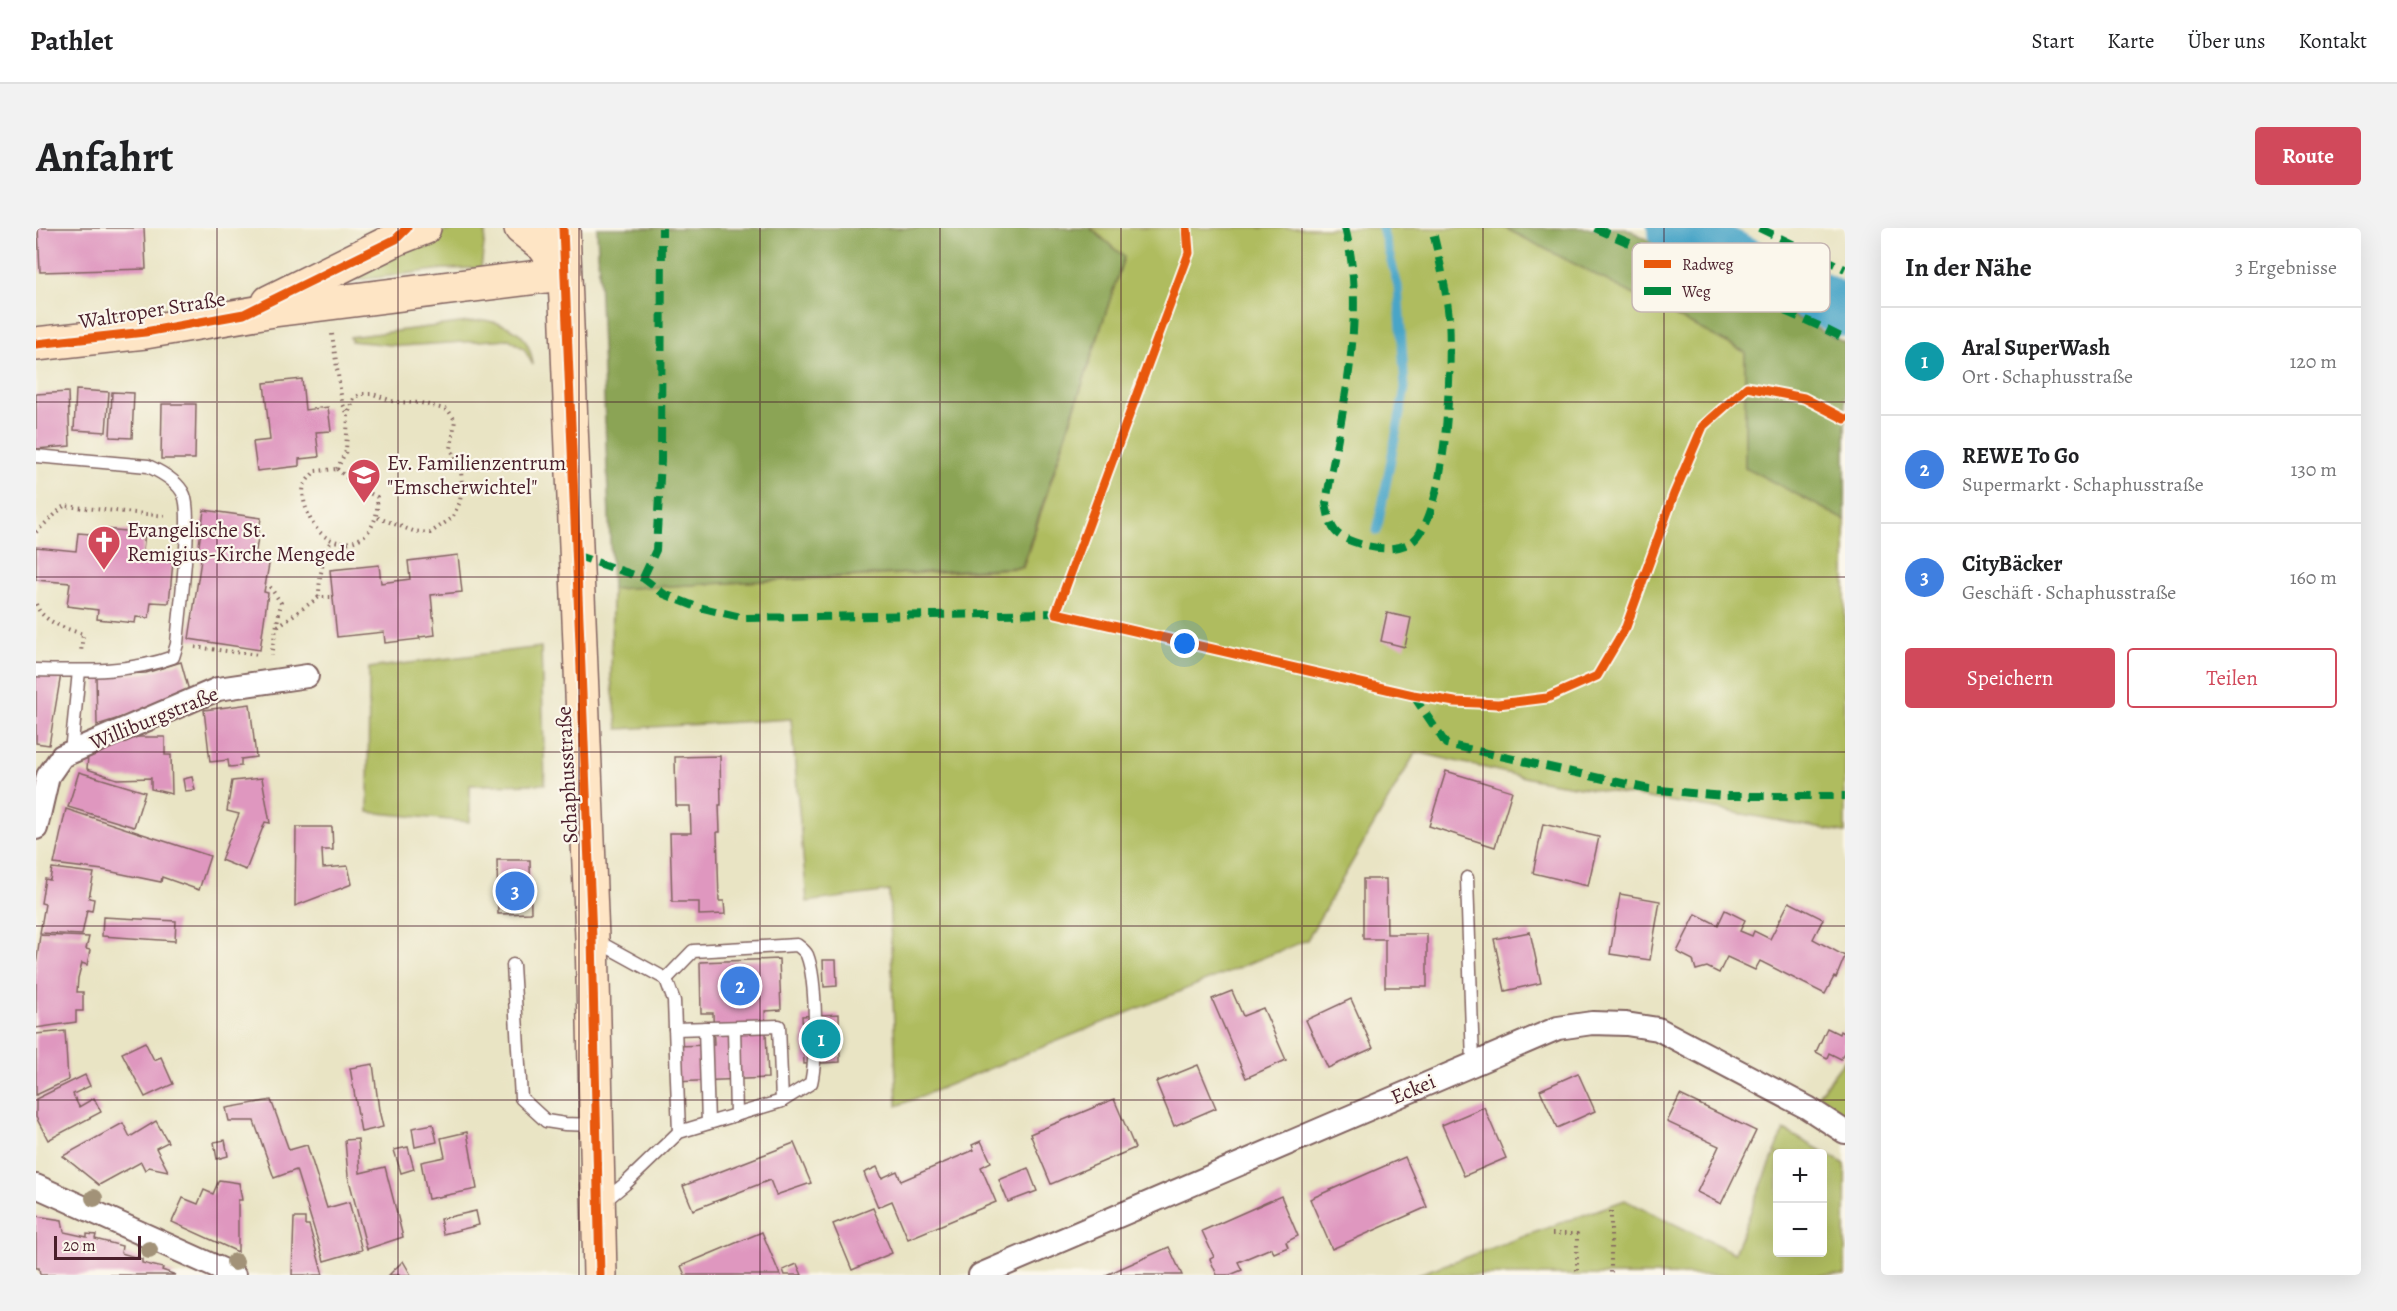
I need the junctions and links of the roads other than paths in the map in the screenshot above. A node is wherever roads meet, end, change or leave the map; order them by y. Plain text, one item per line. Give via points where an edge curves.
1 (521, 228) edge
2 (563, 228) edge
3 (409, 232) edge
4 (563, 274) junction
5 (244, 314) junction
6 (36, 344) edge
7 (36, 456) edge
8 (36, 670) edge
9 (79, 671) junction
10 (307, 676) dead end
11 (71, 752) junction
12 (42, 773) edge
13 (36, 828) edge
14 (1467, 878) dead end
15 (592, 938) junction
16 (513, 966) dead end
17 (666, 979) junction
18 (734, 1028) junction
19 (675, 1029) junction
20 (705, 1029) junction
21 (1473, 1063) junction
22 (782, 1101) junction
23 (736, 1115) junction
24 (708, 1123) junction
25 (597, 1125) junction
26 (679, 1132) junction
27 (1845, 1132) edge
28 (36, 1186) edge
29 (599, 1206) junction
30 (234, 1275) edge
31 (600, 1275) edge
32 (980, 1275) edge

1 - 4 main road via 544,246
2 - 4 main road
3 - 5 main road
4 - 5 main road, Waltroper Straße
4 - 15 main road, Schaphusstraße
5 - 6 main road, Waltroper Straße via 145,332
7 - 9 lane via 148,466 185,495 187,519 173,657 148,666
8 - 9 lane
9 - 11 lane
10 - 11 street, Williburgstraße via 218,689
11 - 12 street, Williburgstraße
12 - 13 street, Williburgstraße
14 - 21 lane
15 - 17 lane
15 - 25 main road, Schaphusstraße
16 - 25 lane via 521,1098 546,1121
17 - 19 lane via 674,1001
17 - 22 lane via 693,951 797,945 807,953 813,982 815,1063 811,1083
18 - 20 lane
18 - 22 lane via 779,1026
18 - 23 lane
19 - 20 lane
19 - 26 lane
20 - 24 lane
21 - 27 street, Eckei via 1558,1028 1592,1023 1659,1029 1808,1108
21 - 32 street, Eckei
22 - 23 lane
23 - 24 lane
24 - 26 lane
25 - 29 main road, Schaphusstraße
26 - 29 lane
28 - 30 street
29 - 31 main road, Schaphusstraße

